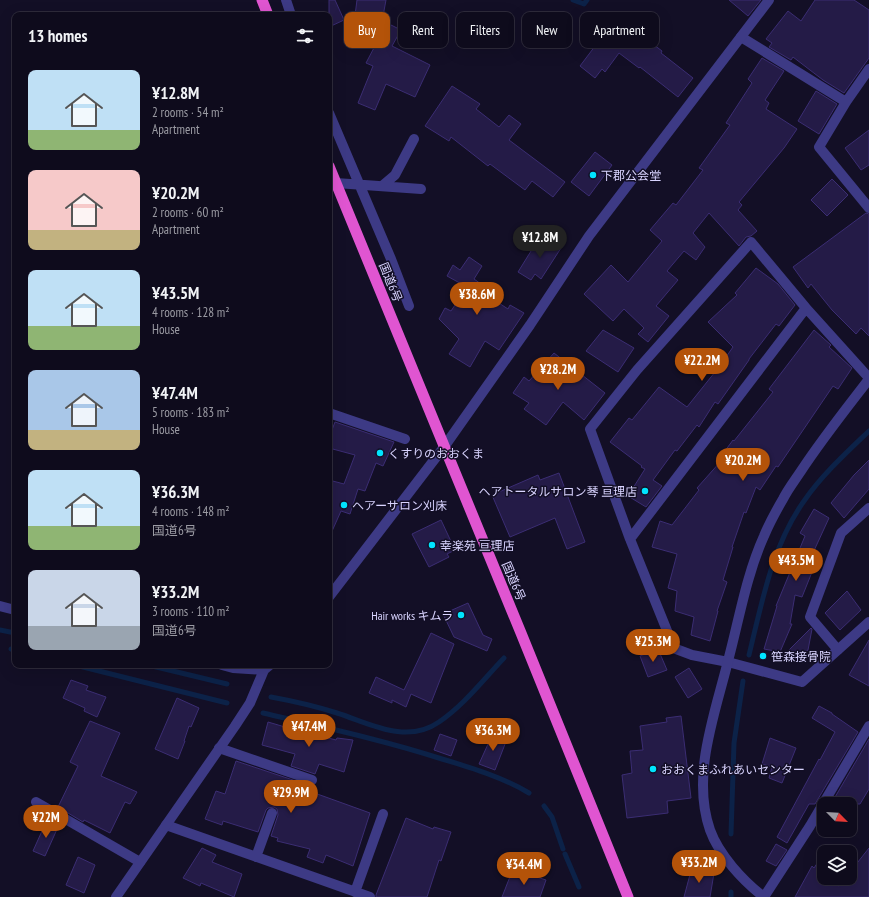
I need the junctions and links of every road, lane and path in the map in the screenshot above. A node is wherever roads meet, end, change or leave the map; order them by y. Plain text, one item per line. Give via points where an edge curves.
1 (262, 0) edge
2 (286, 0) edge
3 (769, 0) edge
4 (267, 12) edge
5 (290, 12) edge
6 (741, 36) junction
7 (869, 69) edge
8 (846, 102) junction
9 (332, 120) edge
10 (414, 139) dead end
11 (332, 173) edge
12 (336, 183) junction
13 (360, 185) junction
14 (382, 186) junction
15 (421, 189) dead end
16 (869, 208) edge
17 (409, 306) dead end
18 (806, 308) junction
19 (869, 378) edge
20 (332, 414) edge
21 (405, 439) dead end
22 (444, 447) junction
23 (869, 508) edge
24 (630, 539) junction
25 (332, 593) edge
26 (0, 606) edge
27 (12, 609) edge
28 (869, 622) edge
29 (838, 650) junction
30 (728, 662) junction
31 (267, 668) edge
32 (869, 726) edge
33 (219, 748) junction
34 (312, 780) dead end
35 (36, 802) dead end
36 (272, 813) dead end
37 (384, 814) dead end
38 (166, 825) junction
39 (256, 857) junction
40 (140, 862) junction
41 (355, 892) junction
42 (116, 897) edge
43 (370, 897) edge
44 (628, 897) edge
45 (764, 897) edge

1 - 4 highway
2 - 5 street
3 - 6 street
6 - 8 street
6 - 22 street via 589,236
7 - 8 street
8 - 16 street via 820,147
9 - 13 street
10 - 14 street via 394,175
11 - 12 highway, 国道6号
12 - 13 street
12 - 22 highway, 国道6号
13 - 14 street
13 - 17 street
14 - 15 street
18 - 19 street
18 - 24 street
18 - 24 street via 752,242 637,370 590,429
19 - 30 street via 784,497 764,537 747,584
20 - 21 street
22 - 25 street
22 - 44 highway, 国道6号
23 - 29 street via 841,533 810,617
24 - 30 street via 672,643 676,648 692,655
26 - 27 street
28 - 29 street
29 - 30 street via 802,682
30 - 45 street via 705,753 705,808 710,830 718,846 737,872
31 - 33 street via 250,703
32 - 45 street via 810,826
33 - 34 street
33 - 38 street
35 - 40 street
36 - 39 street
37 - 41 street
38 - 39 street
38 - 40 street
39 - 41 street
40 - 42 street
41 - 43 street

